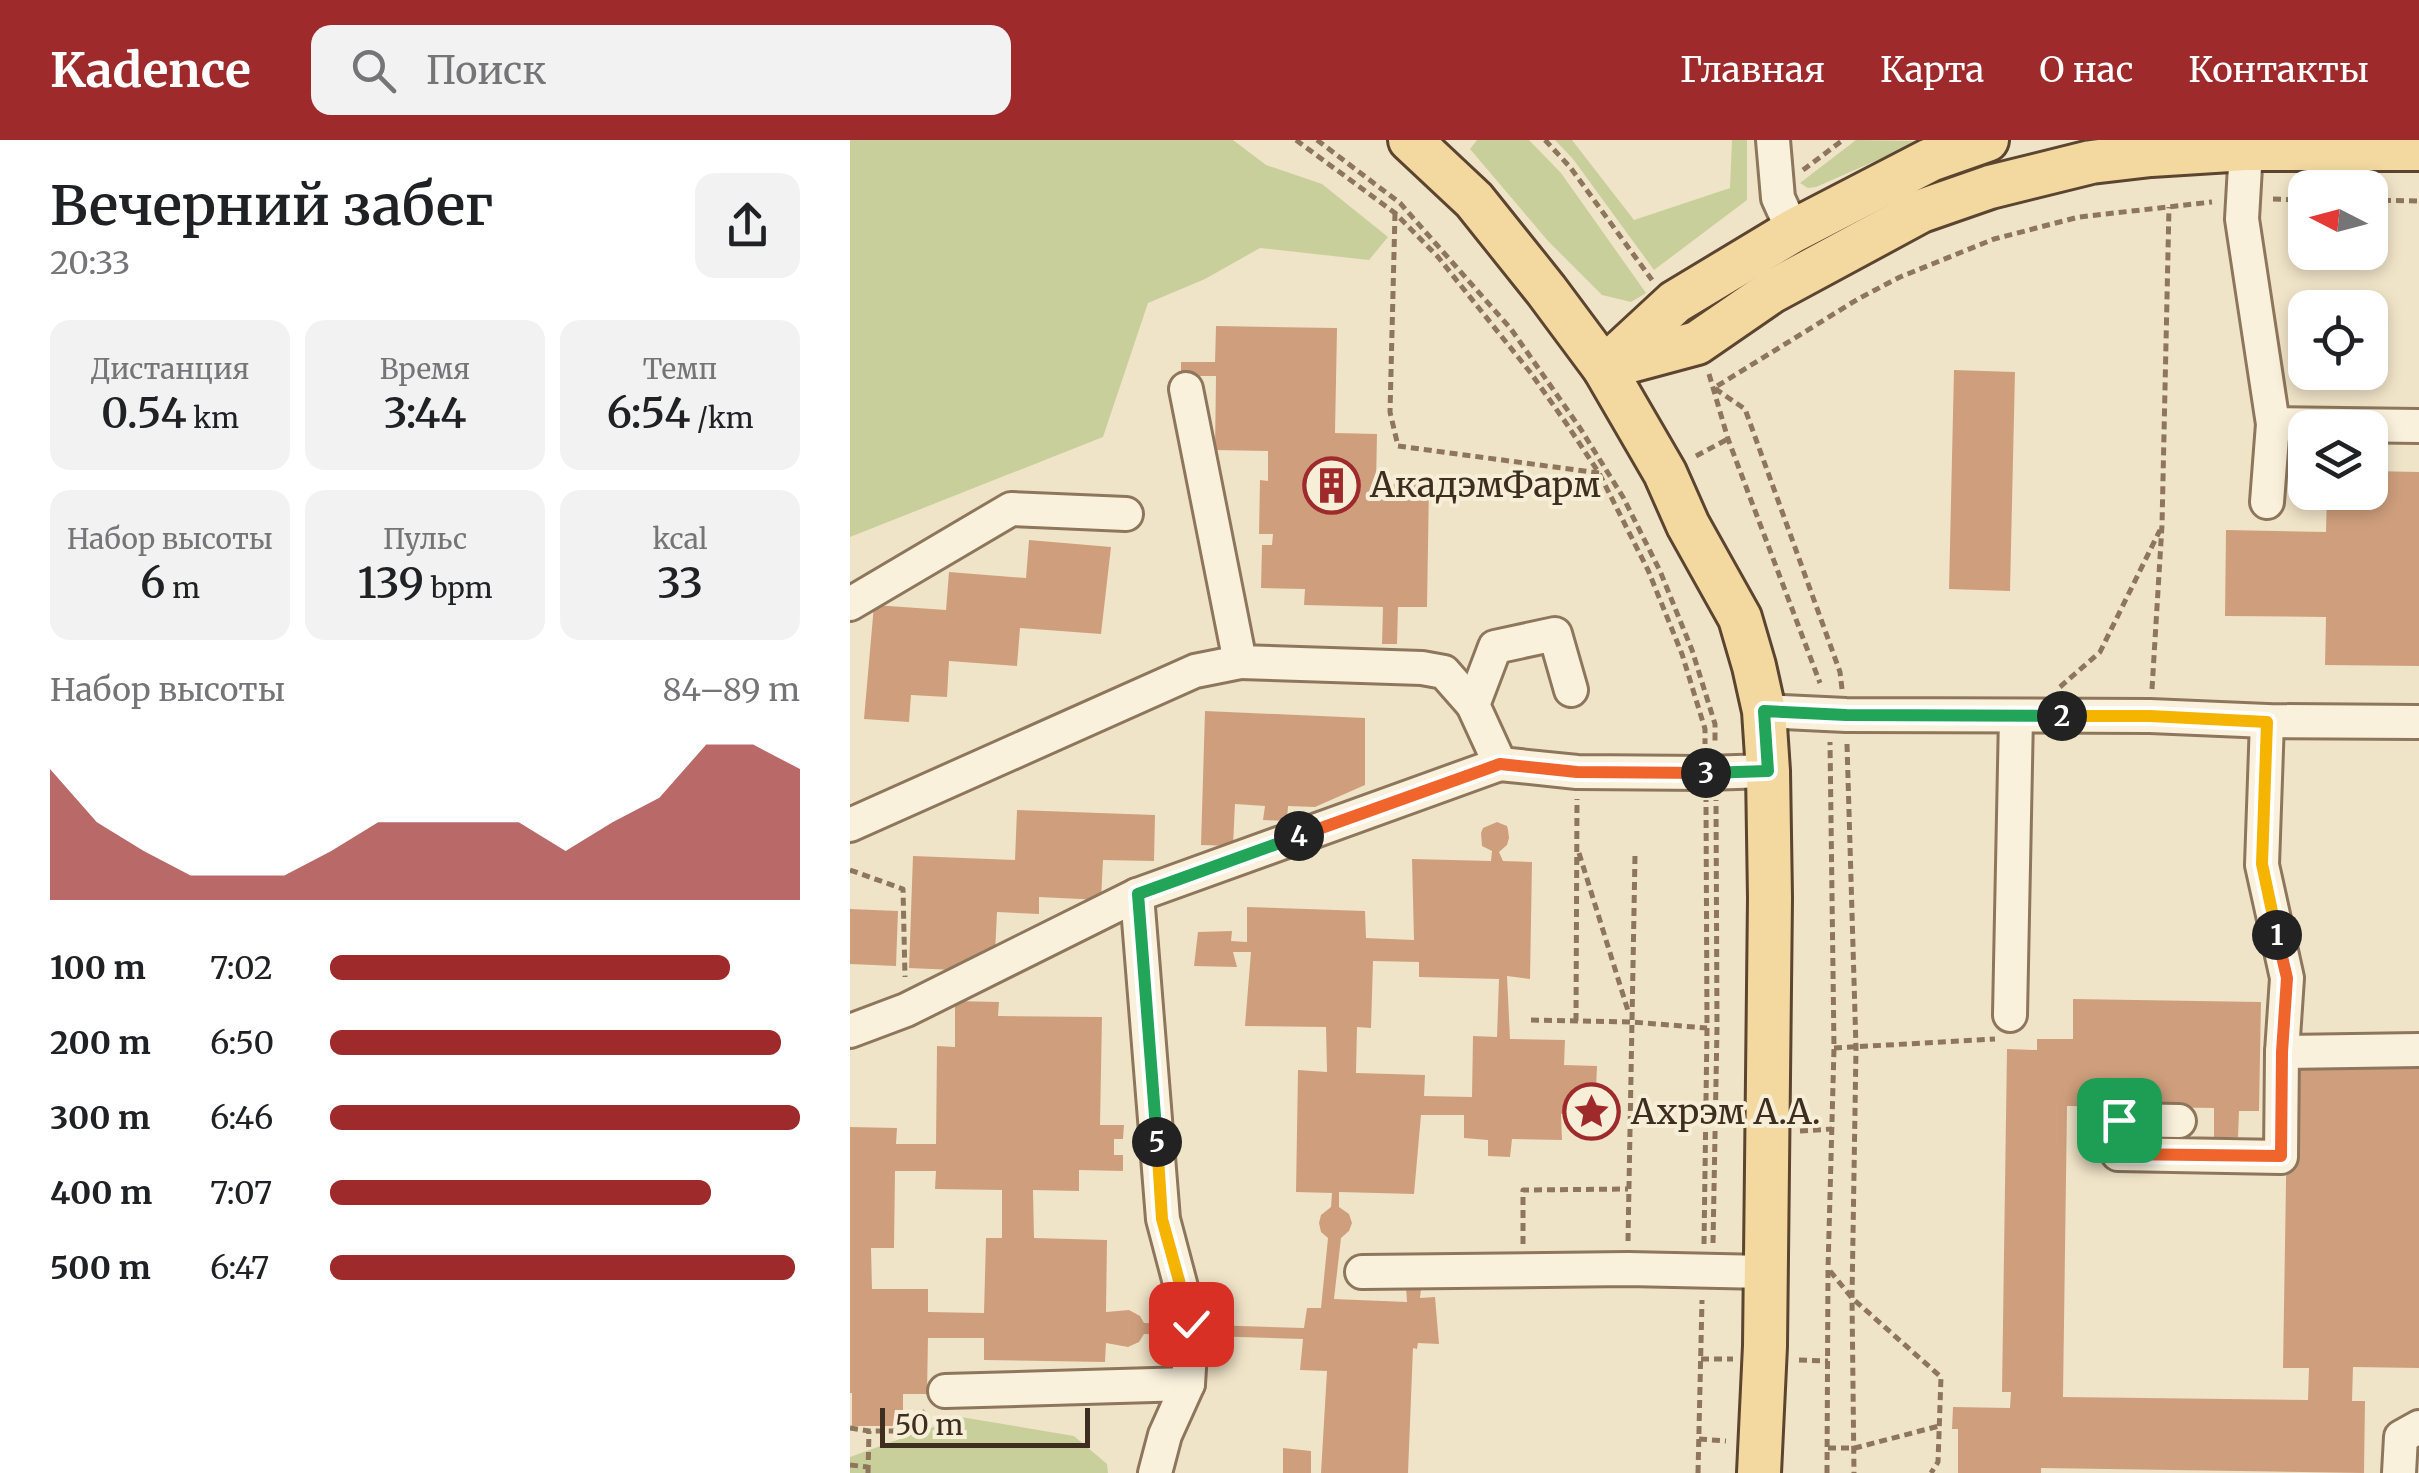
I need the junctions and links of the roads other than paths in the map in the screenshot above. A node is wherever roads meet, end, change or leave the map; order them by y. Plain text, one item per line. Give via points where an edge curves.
1 (1773, 140) edge
2 (1987, 140) edge
3 (1431, 147) edge
4 (2246, 148) junction
5 (2419, 149) edge
6 (1793, 231) junction
7 (1604, 368) junction
8 (1186, 389) dead end
9 (2273, 424) junction
10 (2419, 426) edge
11 (2267, 502) dead end
12 (1126, 514) dead end
13 (850, 604) edge
14 (1240, 662) junction
15 (1571, 690) dead end
16 (1473, 704) junction
17 (1764, 711) junction
18 (2016, 716) junction
19 (2267, 722) junction
20 (2419, 722) edge
21 (1500, 764) junction
22 (1768, 771) junction
23 (850, 826) edge
24 (1138, 894) junction
25 (2010, 1015) road end
26 (850, 1031) edge
27 (2419, 1050) edge
28 (2282, 1052) junction
29 (2179, 1121) dead end
30 (1362, 1272) dead end
31 (1764, 1272) junction
32 (1188, 1384) junction
33 (945, 1391) road end
34 (2419, 1426) edge
35 (1155, 1473) edge
36 (1758, 1473) edge
37 (2399, 1473) edge

1 - 6 lane via 1778,198
2 - 6 main road via 1930,160
3 - 7 main road
4 - 5 main road
4 - 7 main road via 2092,162 1973,193 1921,211 1788,283 1697,343
4 - 9 lane via 2242,219
6 - 7 main road via 1675,302
7 - 17 main road via 1740,618
8 - 14 lane
9 - 10 lane
9 - 11 lane
12 - 13 lane via 1012,509
14 - 16 lane via 1422,668 1444,672
14 - 23 lane via 1195,671
15 - 16 lane via 1555,634 1496,647
16 - 21 lane
17 - 18 lane
17 - 22 main road
18 - 19 lane
18 - 25 lane
19 - 20 lane
19 - 28 lane via 2262,864 2287,978
21 - 22 lane via 1577,772
21 - 24 lane
22 - 31 main road
24 - 26 lane via 906,1010
24 - 32 lane via 1162,1219 1191,1330
27 - 28 lane
28 - 29 lane via 2281,1156 2118,1154 2119,1120
30 - 31 lane
31 - 36 main road
32 - 33 lane
32 - 35 lane
34 - 37 lane via 2401,1437

